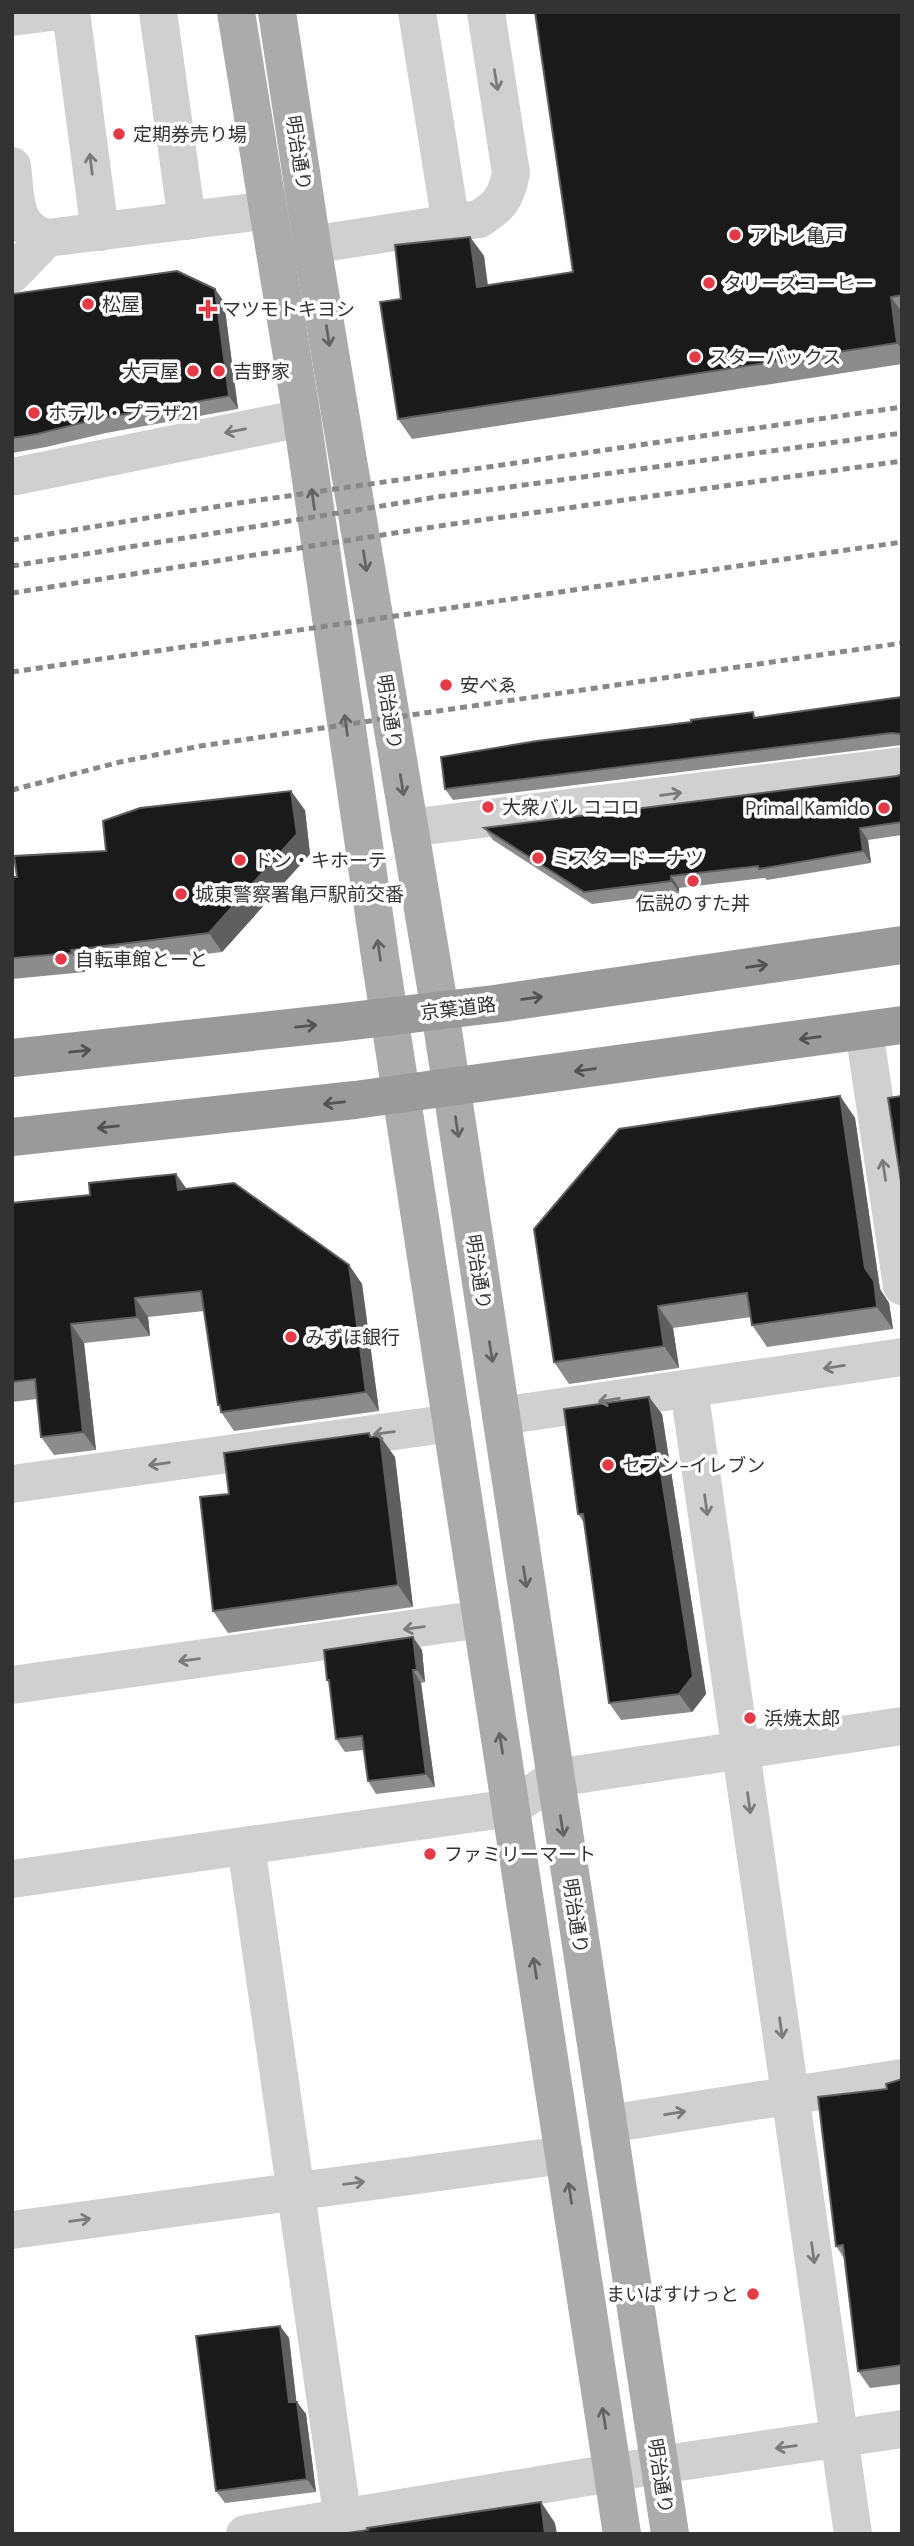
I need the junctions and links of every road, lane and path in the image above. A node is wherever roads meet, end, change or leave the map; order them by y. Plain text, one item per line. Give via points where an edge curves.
1 (52, 12) edge
2 (71, 12) edge
3 (158, 12) edge
4 (236, 12) edge
5 (277, 12) edge
6 (417, 12) edge
7 (486, 12) edge
8 (12, 17) edge
9 (12, 166) edge
10 (307, 205) junction
11 (267, 211) junction
12 (187, 221) junction
13 (451, 224) junction
14 (100, 232) junction
15 (47, 237) junction
16 (312, 245) junction
17 (274, 251) junction
18 (12, 274) edge
19 (302, 418) junction
20 (12, 477) edge
21 (902, 766) edge
22 (409, 828) junction
23 (902, 945) edge
24 (440, 1011) junction
25 (390, 1017) junction
26 (902, 1025) edge
27 (864, 1030) junction
28 (12, 1058) edge
29 (451, 1088) junction
30 (402, 1094) junction
31 (12, 1137) edge
32 (902, 1286) edge
33 (902, 1357) edge
34 (689, 1389) junction
35 (501, 1416) junction
36 (452, 1423) junction
37 (12, 1484) edge
38 (482, 1619) junction
39 (12, 1685) edge
40 (902, 1726) edge
41 (741, 1750) junction
42 (555, 1778) junction
43 (511, 1808) junction
44 (246, 1846) junction
45 (12, 1879) edge
46 (902, 2078) edge
47 (791, 2095) junction
48 (608, 2123) junction
49 (564, 2154) junction
50 (295, 2191) junction
51 (12, 2230) edge
52 (902, 2429) edge
53 (839, 2439) junction
54 (659, 2465) junction
55 (613, 2473) junction
56 (344, 2526) edge
57 (245, 2534) edge
58 (622, 2534) edge
59 (670, 2534) edge
60 (853, 2534) edge

1 - 8 street
14 -> 2 street
3 - 12 street
4 - 11 main road, 明治通り
5 - 10 main road, 明治通り
6 - 13 street
7 -> 13 street via 511,173 496,208 479,219
9 - 15 street via 25,227
10 - 11 street
10 - 16 main road, 明治通り
11 - 12 street
11 - 17 main road, 明治通り
12 - 14 street
13 - 16 street
14 - 15 street
15 - 18 street
16 - 17 street
16 -> 22 main road, 明治通り
17 - 19 main road, 明治通り
19 -> 20 street
25 -> 19 main road, 明治通り
22 -> 21 street
22 - 24 main road, 明治通り
24 -> 23 highway, 京葉道路
24 - 25 highway, 京葉道路
24 - 29 main road, 明治通り
28 -> 25 highway, 京葉道路
25 - 30 main road, 明治通り
26 - 27 highway
27 -> 29 highway
32 -> 27 street
29 - 30 highway
29 -> 35 main road, 明治通り
30 -> 31 highway
30 - 36 main road, 明治通り
33 -> 34 street
34 -> 35 street
34 -> 41 street
35 -> 42 main road, 明治通り
36 -> 37 street
36 - 38 main road, 明治通り
38 -> 39 street
43 -> 38 main road, 明治通り
40 - 41 street
41 - 42 street
41 -> 47 street
42 - 43 street
42 -> 48 main road, 明治通り
43 - 44 street
49 -> 43 main road, 明治通り
44 - 45 street
44 - 50 street
46 - 47 street
48 -> 47 street
47 -> 53 street
48 - 54 main road, 明治通り
50 -> 49 street
55 -> 49 main road, 明治通り
51 -> 50 street
50 - 56 street
52 - 53 street
53 -> 54 street
53 - 60 street
54 - 55 street
54 - 59 main road, 明治通り
55 - 56 street
55 - 58 main road, 明治通り
56 - 57 street

